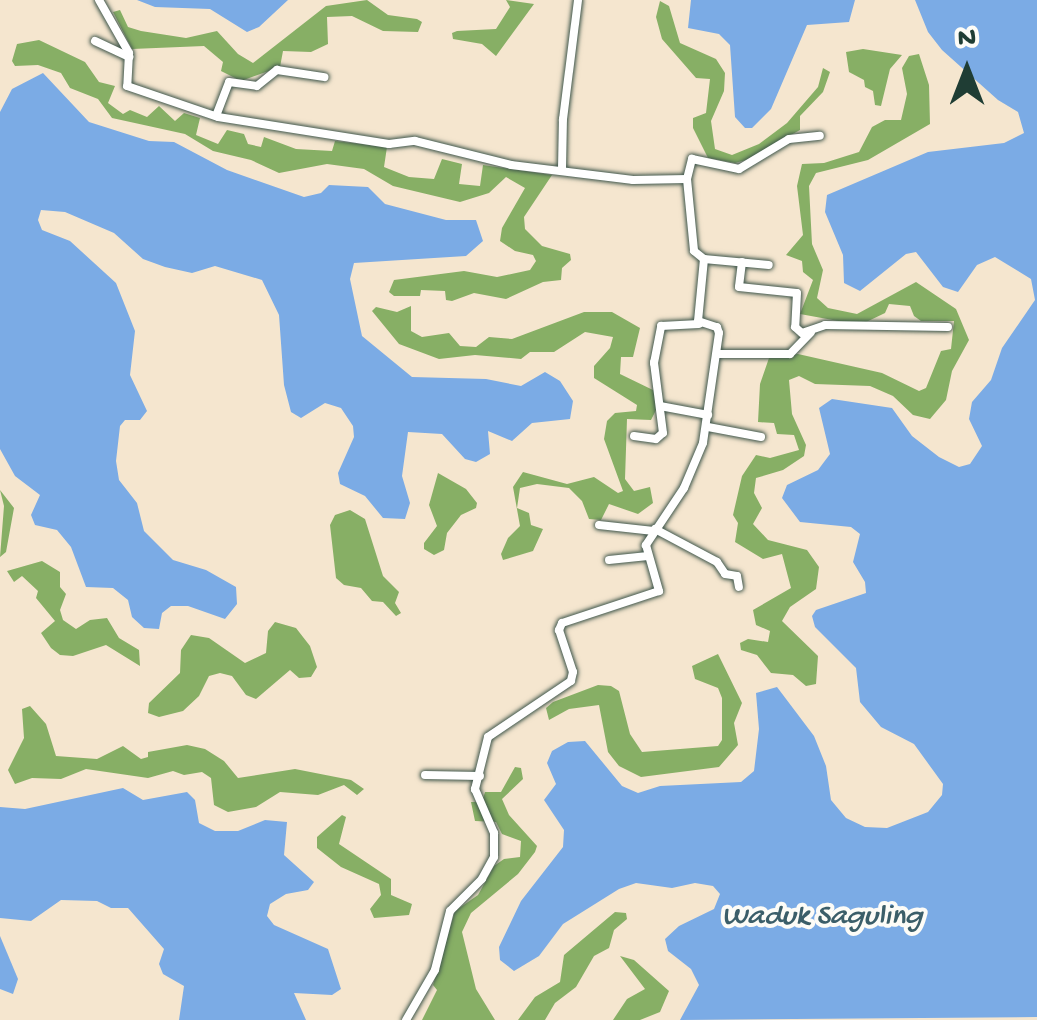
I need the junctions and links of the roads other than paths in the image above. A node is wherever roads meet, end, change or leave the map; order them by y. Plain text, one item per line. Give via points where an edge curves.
1 (100, 0) edge
2 (578, 0) edge
3 (94, 41) dead end
4 (130, 57) junction
5 (324, 77) dead end
6 (216, 116) junction
7 (820, 136) dead end
8 (562, 169) junction
9 (686, 179) junction
10 (704, 259) junction
11 (742, 262) junction
12 (768, 265) dead end
13 (699, 324) junction
14 (948, 327) dead end
15 (811, 332) junction
16 (717, 354) junction
17 (660, 406) junction
18 (708, 414) junction
19 (708, 427) junction
20 (634, 436) dead end
21 (762, 437) dead end
22 (599, 525) dead end
23 (655, 530) junction
24 (648, 556) junction
25 (609, 560) dead end
26 (740, 587) dead end
27 (425, 775) dead end
28 (480, 776) junction
29 (406, 1020) edge

1 - 4 street
2 - 8 street
3 - 4 street
4 - 6 street via 129,88
5 - 6 street via 277,70 256,86 229,82
6 - 8 street via 388,144 415,141 478,160
7 - 9 street via 790,139 740,169 692,159
8 - 9 street via 634,180
9 - 10 street via 694,252
10 - 11 street
10 - 13 street
11 - 12 street
11 - 15 street via 738,286 797,292 795,327
13 - 16 street via 718,328
13 - 17 street via 660,326 654,363
14 - 15 street via 825,324
15 - 16 street via 790,354
16 - 18 street
17 - 18 street
17 - 20 street via 661,436
18 - 19 street
19 - 21 street
19 - 23 street via 684,488
22 - 23 street
23 - 24 street
23 - 26 street via 720,564
24 - 25 street
24 - 28 street via 658,592 562,623 573,677 556,695 490,734
27 - 28 street
28 - 29 street via 477,799 494,833 494,857 450,911 434,970

